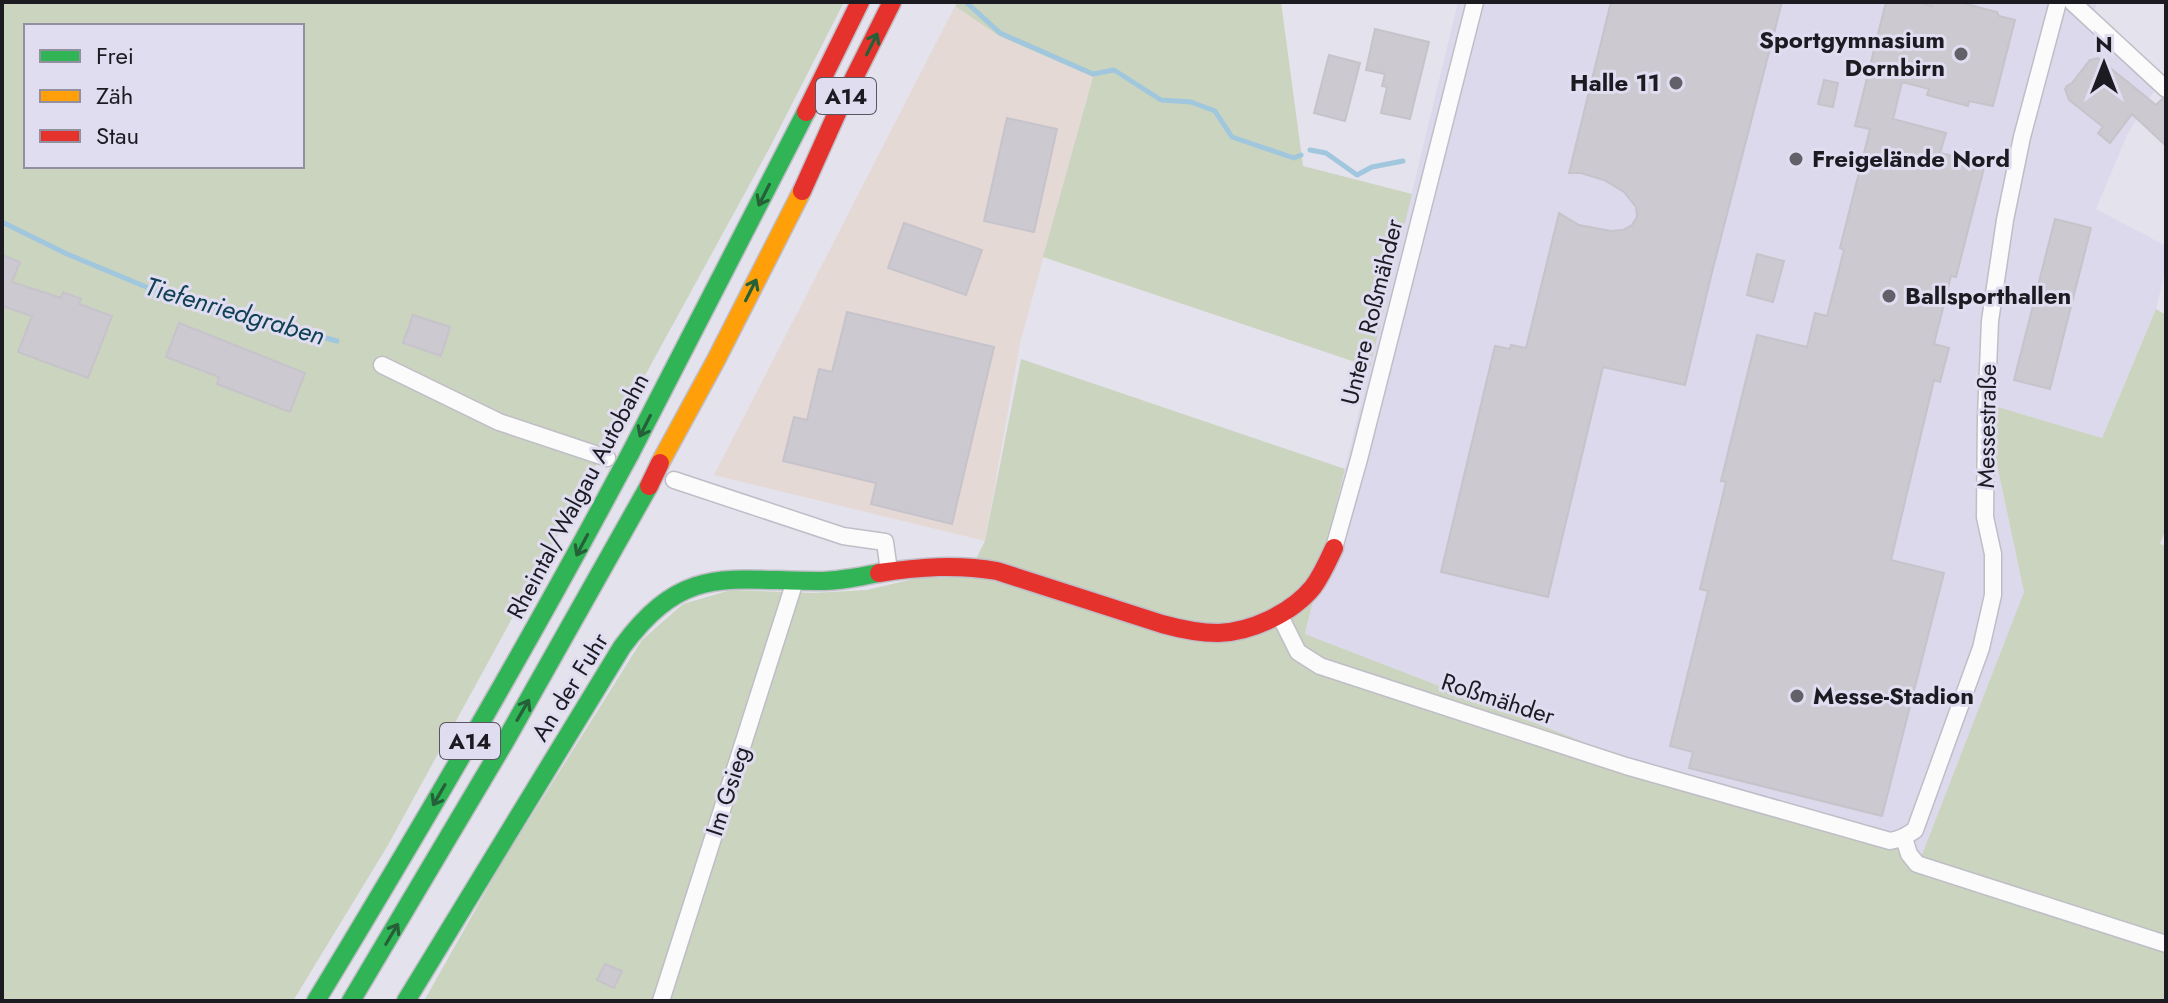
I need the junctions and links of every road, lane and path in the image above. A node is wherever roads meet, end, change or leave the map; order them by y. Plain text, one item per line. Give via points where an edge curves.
1 (860, 2) edge
2 (892, 2) edge
3 (1475, 2) edge
4 (2058, 2) edge
5 (2072, 2) edge
6 (2166, 89) edge
7 (382, 365) dead end
8 (607, 458) dead end
9 (674, 480) dead end
10 (1334, 548) joint
11 (889, 571) junction
12 (795, 581) junction
13 (1280, 616) junction
14 (1904, 838) junction
15 (2166, 944) edge
16 (316, 1001) edge
17 (351, 1001) edge
18 (406, 1001) edge
19 (661, 1001) edge

1 -> 16 main road, Rheintal/Walgau Autobahn / A14, bridge via 578,554
17 -> 2 main road, A14, bridge via 649,486 802,191
3 - 10 street, Untere Roßmähder
4 - 14 street, Messestraße via 2022,137 1990,321 1985,517 1993,554 1993,595 1981,648 1951,732 1915,830
5 - 6 street
7 - 8 street via 499,422
9 - 11 street via 843,536 885,542
10 - 13 main road, Untere Roßmähder via 1310,591
11 - 12 main road, An der Fuhr
11 - 13 main road via 975,566 1172,627 1216,633
12 - 18 main road, An der Fuhr via 703,583 642,621
12 - 19 street, Im Gsieg
13 - 14 street, Roßmähder via 1298,652 1320,666 1626,766 1890,841
14 - 15 street via 1917,864

